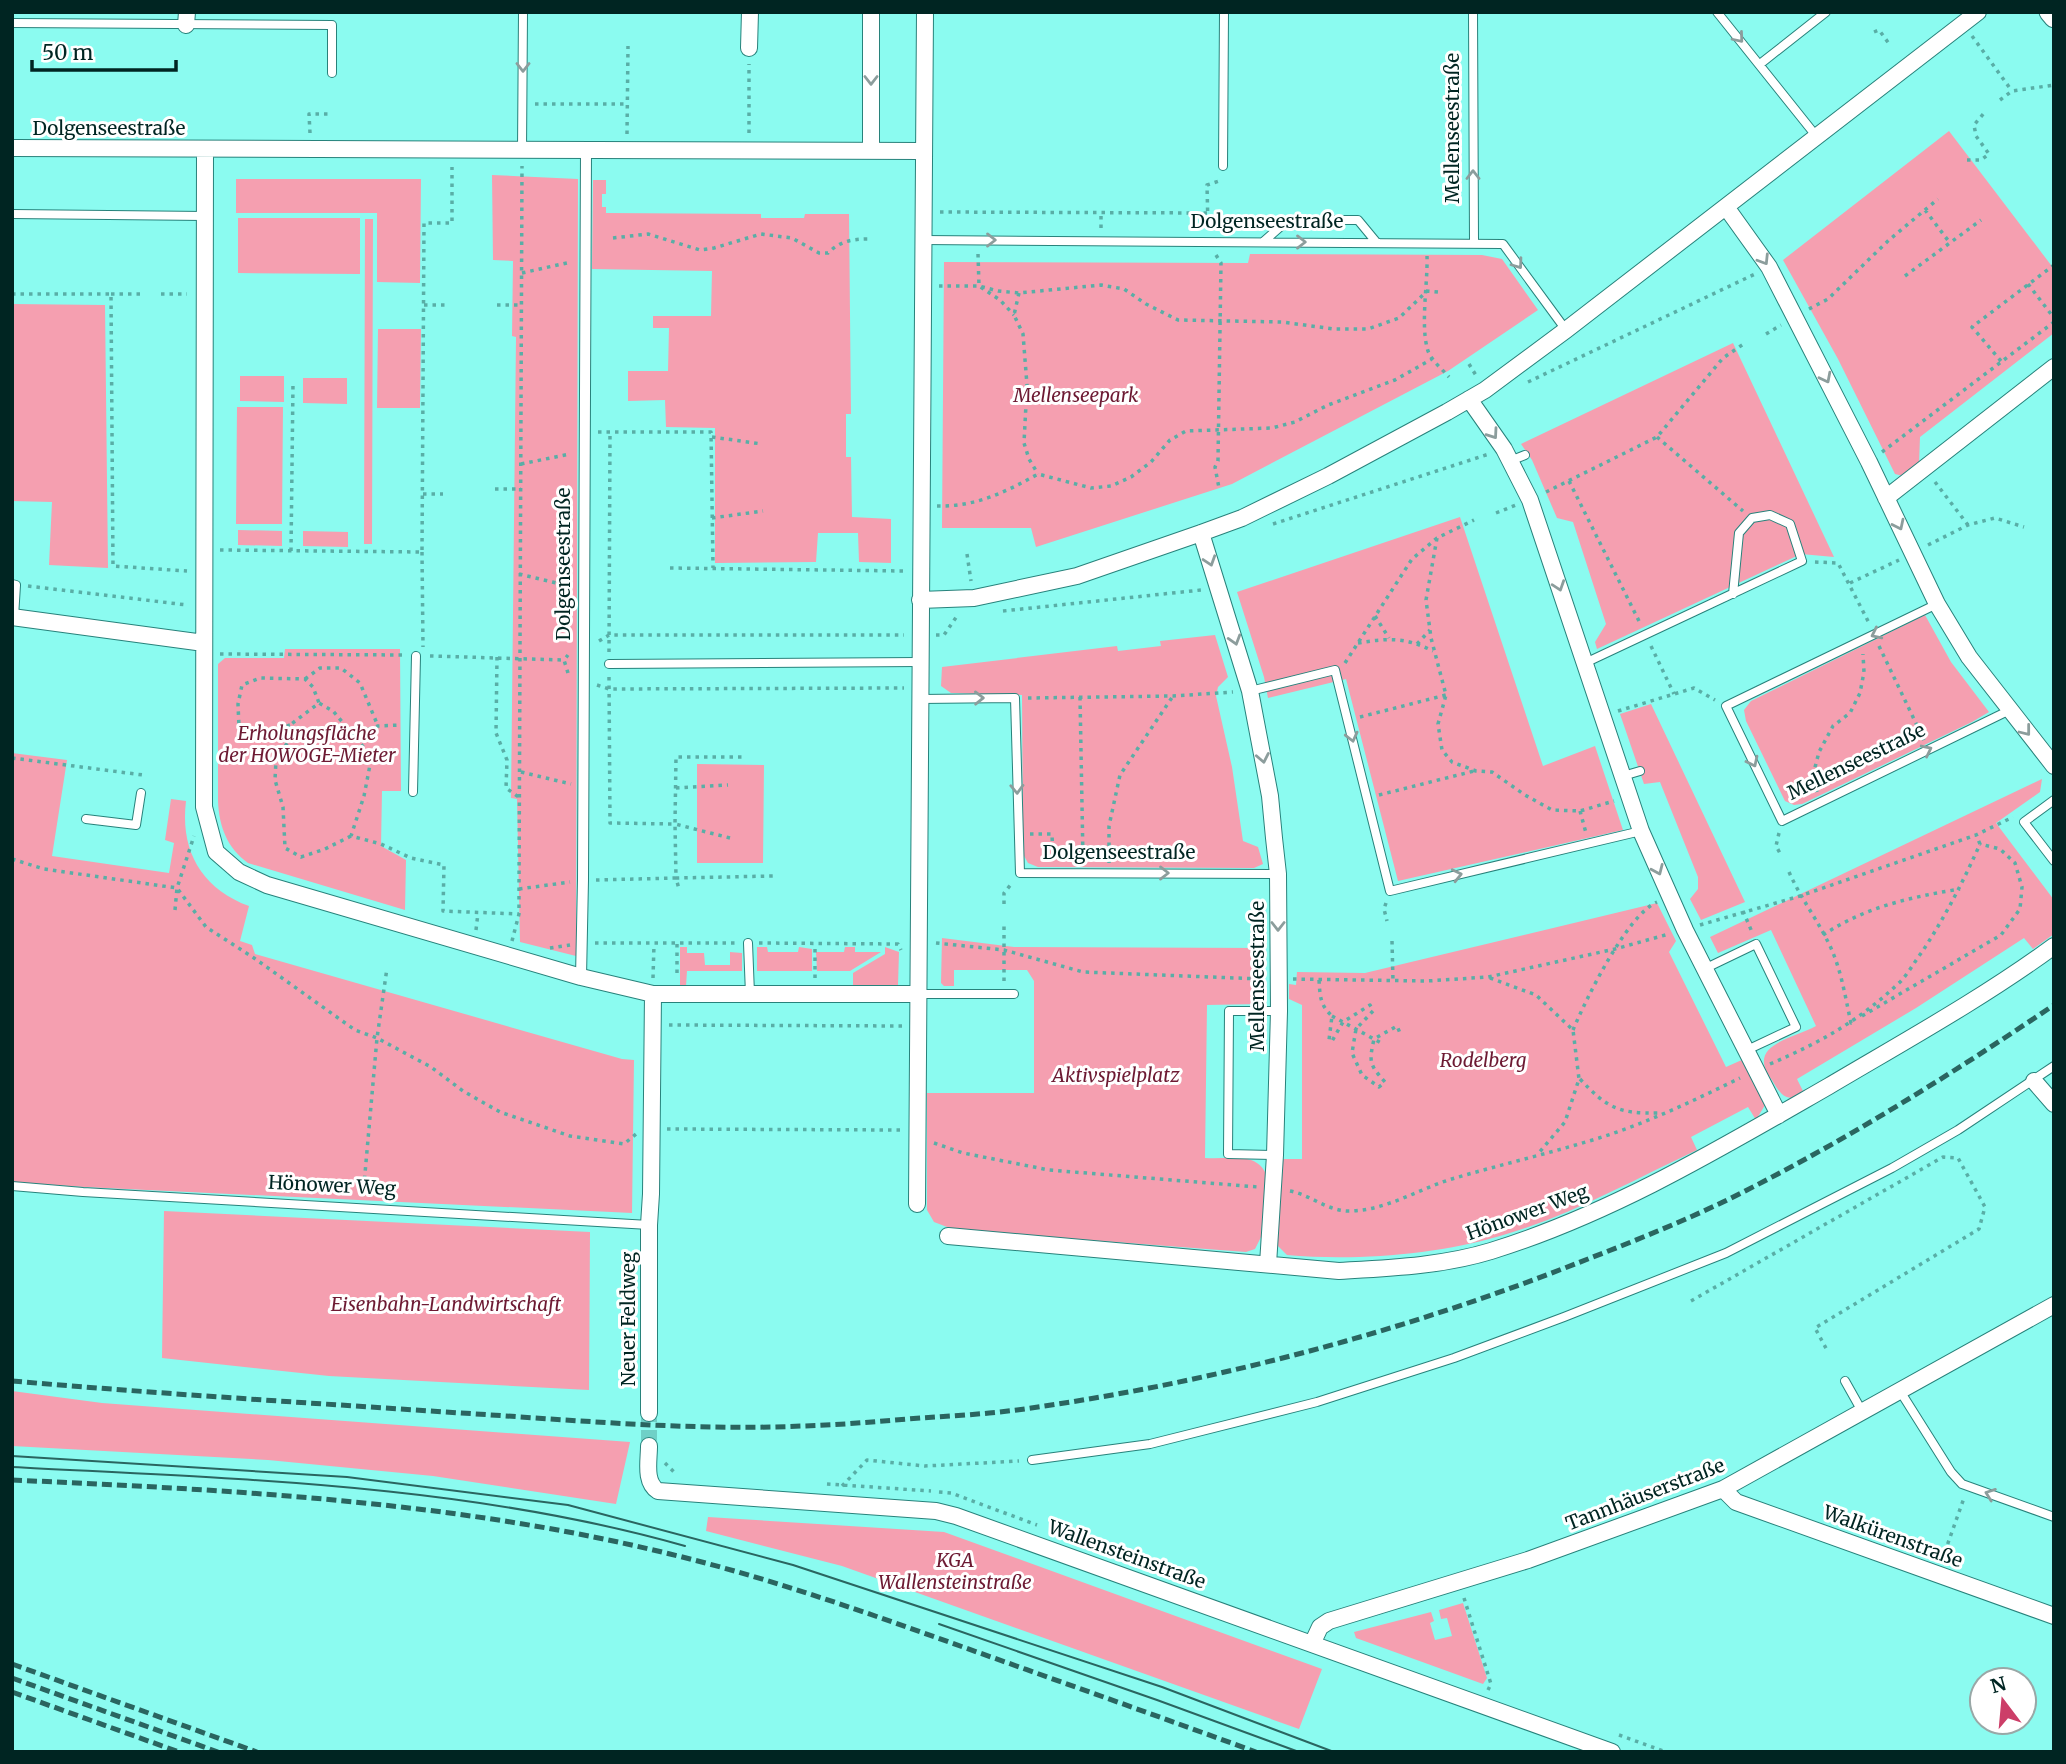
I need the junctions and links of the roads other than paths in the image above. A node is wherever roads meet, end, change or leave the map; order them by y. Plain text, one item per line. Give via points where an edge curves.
1 (523, 12) edge
2 (750, 12) edge
3 (871, 12) edge
4 (925, 12) edge
5 (1224, 12) edge
6 (1473, 12) edge
7 (1717, 12) edge
8 (1826, 12) edge
9 (1978, 12) edge
10 (2049, 12) edge
11 (187, 18) edge
12 (2054, 18) edge
13 (12, 23) edge
14 (749, 48) road end
15 (1760, 64) junction
16 (332, 73) dead end
17 (1817, 136) junction
18 (12, 148) edge
19 (205, 149) junction
20 (523, 150) junction
21 (586, 151) junction
22 (871, 151) junction
23 (923, 151) junction
24 (1223, 166) road end
25 (1726, 207) junction
26 (12, 214) edge
27 (205, 216) junction
28 (923, 240) junction
29 (1263, 242) junction
30 (1377, 243) junction
31 (1474, 243) junction
32 (1566, 330) junction
33 (2054, 367) edge
34 (1469, 399) junction
35 (1886, 498) junction
36 (1201, 533) junction
37 (14, 585) edge
38 (1733, 594) junction
39 (920, 600) junction
40 (1937, 604) junction
41 (13, 617) edge
42 (204, 648) junction
43 (416, 656) road end
44 (920, 662) junction
45 (1585, 663) junction
46 (609, 664) road end
47 (1251, 691) junction
48 (920, 693) junction
49 (2010, 710) junction
50 (2054, 766) edge
51 (1640, 771) dead end
52 (1623, 776) junction
53 (413, 792) dead end
54 (141, 793) dead end
55 (2054, 800) edge
56 (86, 819) dead end
57 (1641, 831) junction
58 (2054, 861) edge
59 (1278, 874) junction
60 (748, 943) road end
61 (2054, 946) edge
62 (1704, 969) junction
63 (580, 977) junction
64 (653, 994) junction
65 (750, 994) junction
66 (918, 994) junction
67 (1014, 994) dead end
68 (1279, 1011) junction
69 (1747, 1050) junction
70 (2054, 1066) edge
71 (2034, 1081) junction
72 (2054, 1104) edge
73 (1779, 1115) junction
74 (1275, 1155) junction
75 (12, 1186) edge
76 (917, 1204) dead end
77 (649, 1226) junction
78 (948, 1236) dead end
79 (1268, 1264) junction
80 (2054, 1304) edge
81 (1845, 1381) dead end
82 (1900, 1391) junction
83 (649, 1413) tunnel mouth
84 (1863, 1413) junction
85 (655, 1452) tunnel mouth
86 (1032, 1460) road end
87 (1723, 1489) junction
88 (2054, 1517) edge
89 (2054, 1616) edge
90 (1313, 1642) junction
91 (1612, 1752) edge

1 -> 20 lane
2 - 14 street
3 -> 22 street
4 - 23 street
5 - 24 lane
31 -> 6 lane, Mellenseestraße
7 -> 15 lane
8 - 15 lane
9 - 17 street
10 - 12 street
11 - 13 lane
11 - 16 lane via 332,26
15 - 17 lane
17 - 25 street
18 - 19 street, Dolgenseestraße
19 - 20 street, Dolgenseestraße
19 - 27 street, Dolgenseestraße
20 - 21 street, Dolgenseestraße
21 - 22 street, Dolgenseestraße
21 - 63 street, Dolgenseestraße
22 - 23 street, Dolgenseestraße
23 - 28 street
25 - 32 street
25 -> 35 street via 1769,267
26 - 27 lane
27 - 42 street, Dolgenseestraße
28 -> 29 lane, Dolgenseestraße
28 - 39 street
29 -> 30 lane, Dolgenseestraße
29 - 30 lane via 1288,220 1358,220
30 - 31 lane, Dolgenseestraße
31 -> 32 lane, Dolgenseestraße via 1503,244
32 - 34 street
33 - 35 street
34 - 36 street via 1328,476
34 -> 45 street via 1513,455
35 -> 40 street
36 - 39 street via 1077,576 974,598
36 -> 47 street, Mellenseestraße
37 - 41 lane
38 - 38 lane via 1739,533 1752,518 1770,515 1790,524 1802,561
38 - 45 lane
39 - 44 street
40 - 49 street via 1969,657
40 -> 49 lane, Mellenseestraße via 1726,706 1782,821
41 - 42 street
42 - 63 street, Dolgenseestraße via 204,807 216,852 239,872 267,885
43 - 53 lane
44 - 46 lane
44 - 48 street
45 - 52 street
47 -> 57 lane via 1335,670 1390,891
47 -> 59 street, Mellenseestraße
48 -> 59 lane, Dolgenseestraße via 1015,698 1020,873
48 - 66 street
49 -> 50 street
51 - 52 lane
52 - 57 street
54 - 56 lane via 136,825
55 - 58 lane via 2024,822
57 -> 62 street
59 -> 68 street, Mellenseestraße
60 - 65 lane
61 - 73 street, Hönower Weg
62 - 69 street
62 - 69 lane via 1756,944 1796,1027
63 - 64 street, Dolgenseestraße
64 - 65 street, Dolgenseestraße
64 - 77 street
65 - 66 street, Dolgenseestraße
66 - 67 lane
66 - 76 street
68 - 74 street, Mellenseestraße
68 - 74 lane via 1229,1011 1228,1154
69 - 73 street
70 - 71 lane
71 - 72 street
71 - 86 lane via 1892,1168 1726,1253 1564,1317 1317,1402 1150,1444
73 - 79 street, Hönower Weg via 1650,1184 1492,1251 1385,1269 1339,1271
74 - 79 street, Mellenseestraße
75 - 77 lane, Hönower Weg
77 - 83 street, Neuer Feldweg
78 - 79 street, Hönower Weg
80 - 82 street, Tannhäuserstraße
81 - 84 lane
82 - 84 street, Tannhäuserstraße
88 -> 82 lane via 1962,1484
84 - 87 street, Tannhäuserstraße
85 - 90 street, Wallensteinstraße via 648,1480 657,1491 936,1511
87 - 89 street, Walkürenstraße via 1736,1502
87 - 90 street, Tannhäuserstraße via 1528,1560 1329,1621 1320,1627
90 - 91 street, Wallensteinstraße

